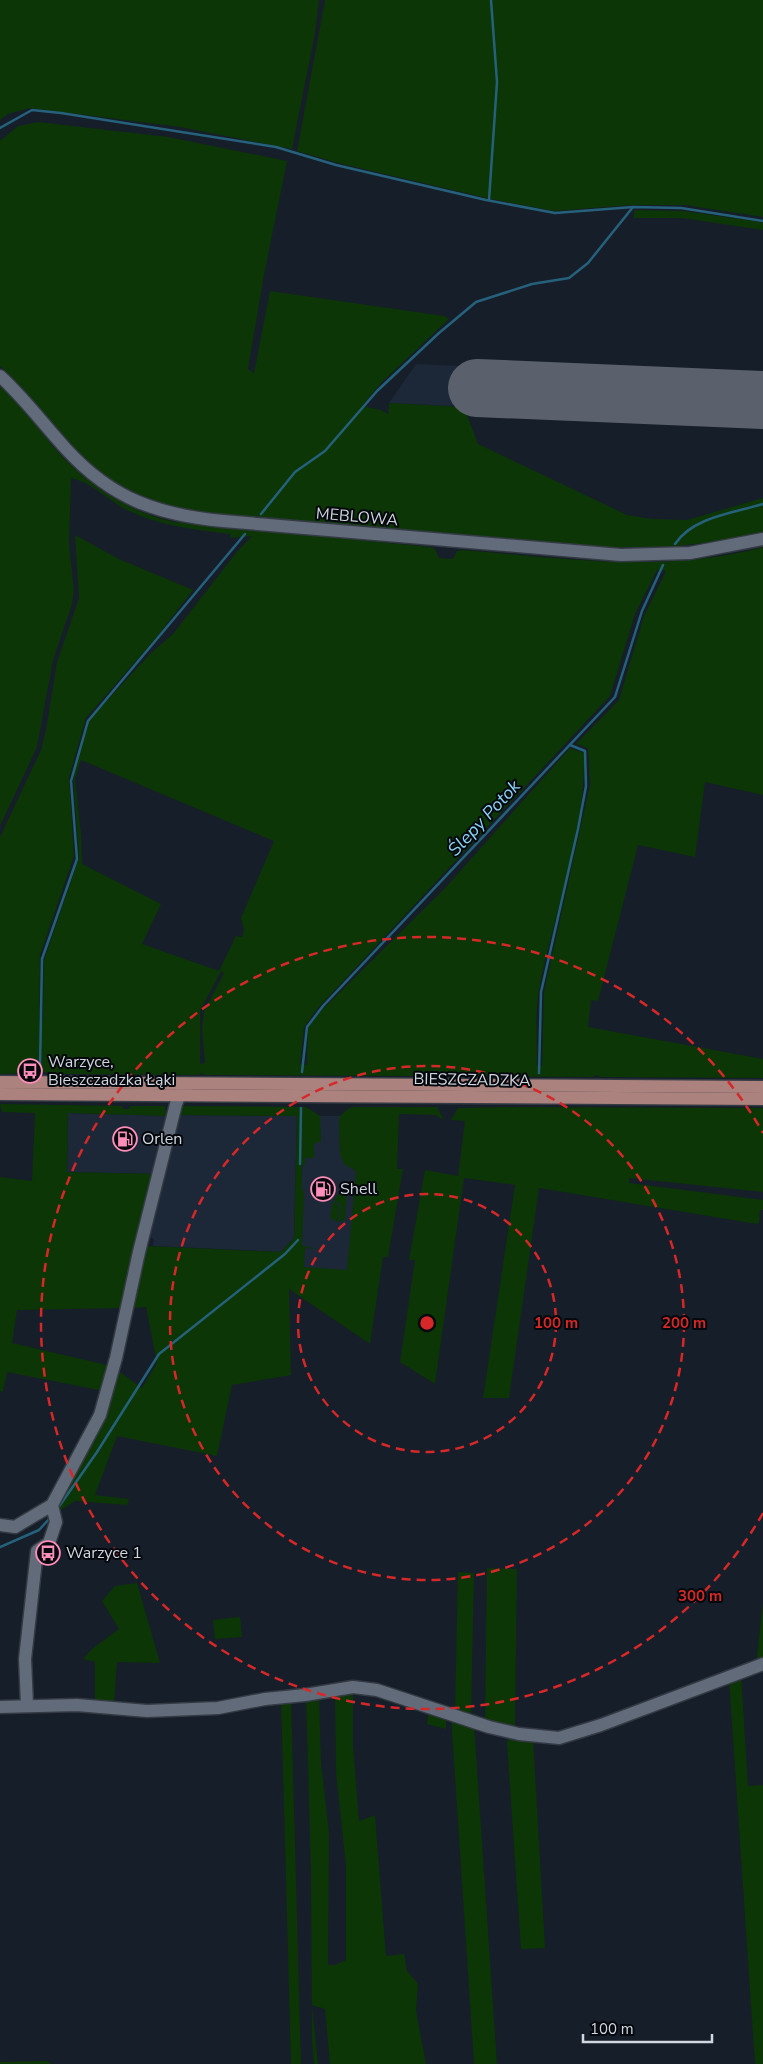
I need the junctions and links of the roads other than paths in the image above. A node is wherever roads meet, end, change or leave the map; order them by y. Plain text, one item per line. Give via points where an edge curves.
1 (0, 376) edge
2 (763, 539) edge
3 (0, 1082) edge
4 (154, 1082) junction
5 (201, 1083) junction
6 (763, 1087) edge
7 (0, 1094) edge
8 (176, 1097) junction
9 (763, 1099) edge
10 (53, 1510) junction
11 (0, 1525) edge
12 (763, 1664) edge
13 (27, 1705) junction
14 (0, 1707) edge

1 - 2 street, MEBLOWA via 92,474 138,503 177,515 621,555 690,553
3 - 4 main road, BIESZCZADZKA
4 - 5 main road, BIESZCZADZKA
4 - 8 street via 166,1085
5 - 6 main road, BIESZCZADZKA
5 - 8 street, BIESZCZADZKA
7 - 8 main road, BIESZCZADZKA
8 - 9 main road, BIESZCZADZKA
8 - 10 street via 100,1415
10 - 11 street via 15,1527
10 - 13 street via 56,1522 48,1543 37,1551 32,1583 25,1659
12 - 13 street via 559,1738 489,1727 377,1690 353,1687 265,1698 210,1709 147,1711
13 - 14 street

